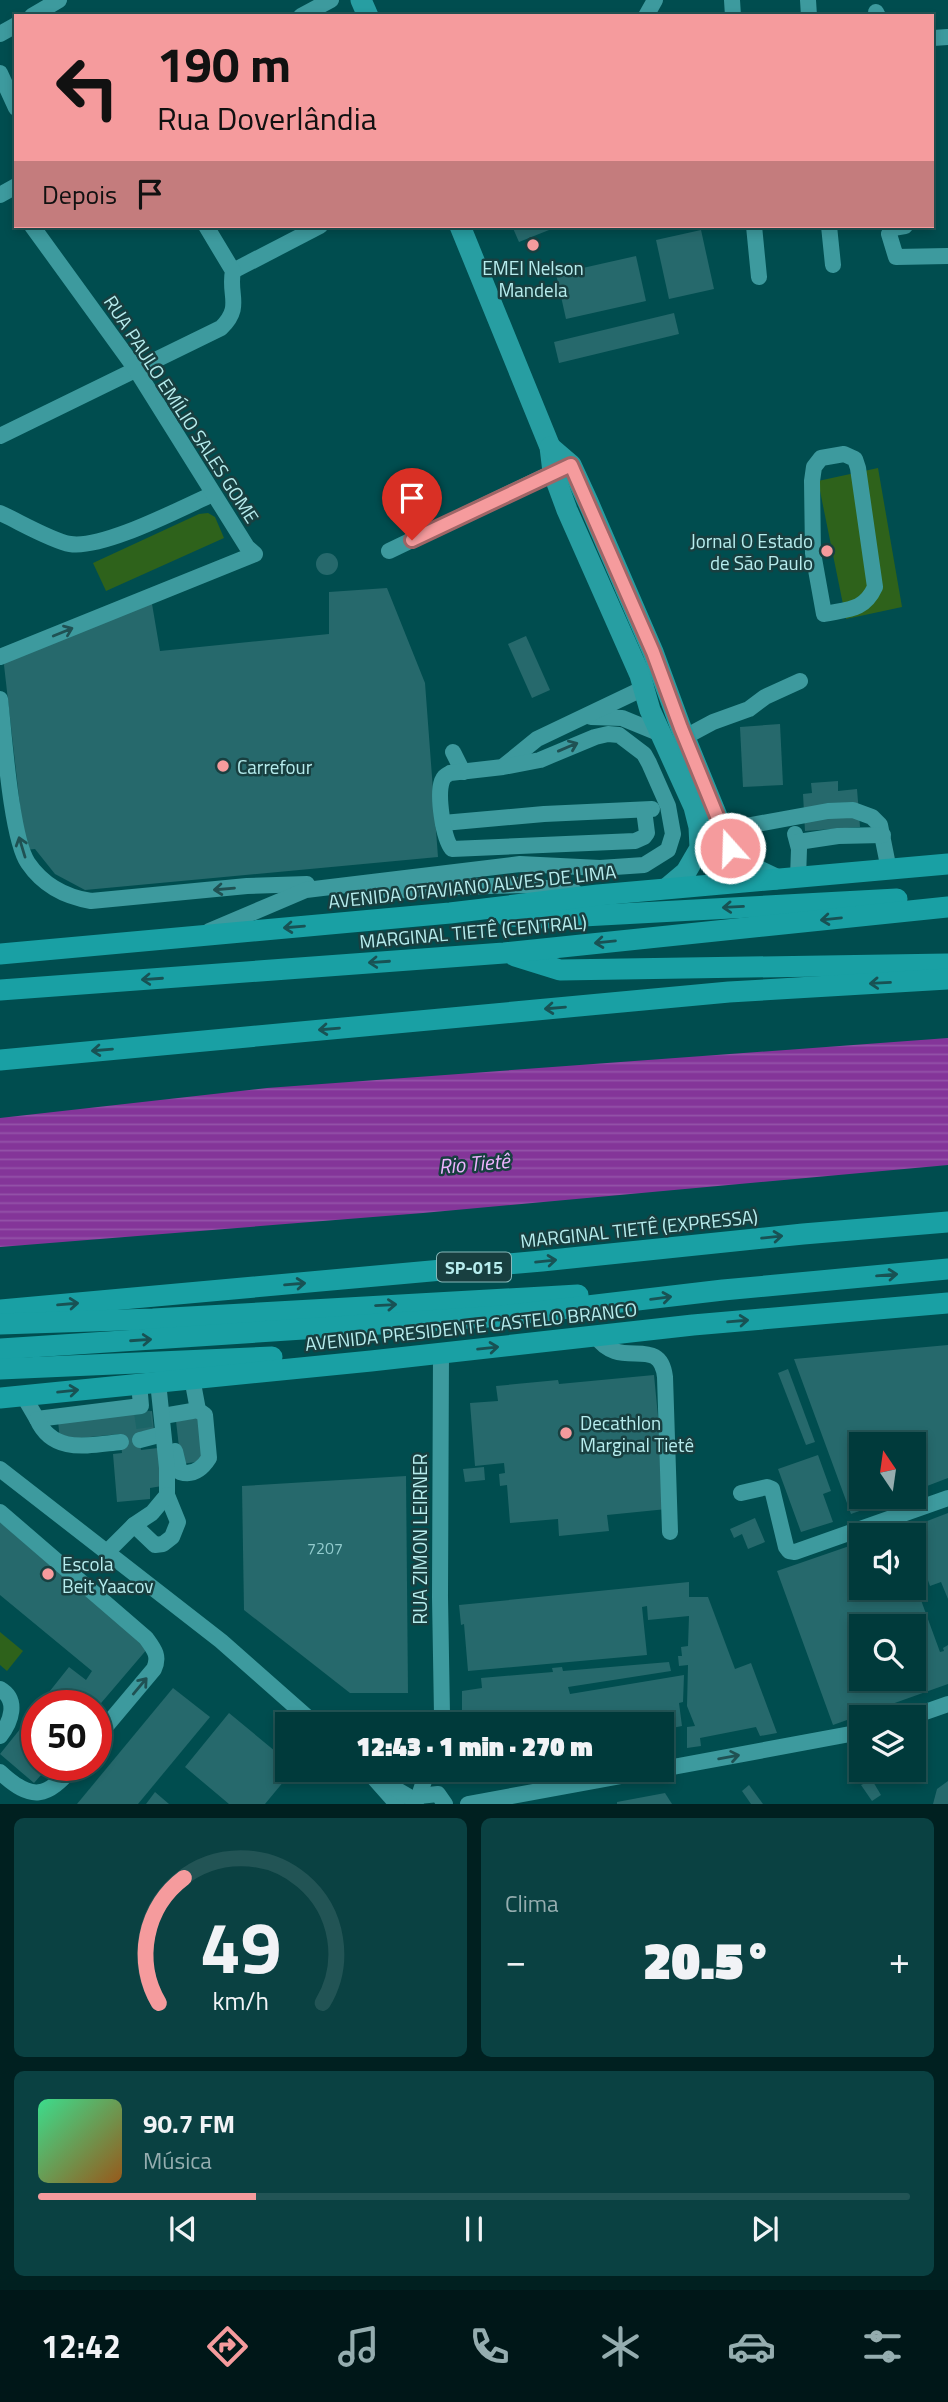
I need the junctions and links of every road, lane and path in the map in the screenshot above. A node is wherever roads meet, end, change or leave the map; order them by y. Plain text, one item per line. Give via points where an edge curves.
1 (59, 0) edge
2 (331, 0) edge
3 (35, 14) edge
4 (305, 14) edge
5 (0, 73) edge
6 (14, 104) edge
7 (33, 228) edge
8 (207, 228) edge
9 (316, 228) edge
10 (461, 228) edge
11 (754, 228) edge
12 (829, 228) edge
13 (894, 228) edge
14 (948, 256) edge
15 (833, 265) dead end
16 (233, 271) junction
17 (758, 277) dead end
18 (135, 368) junction
19 (2, 431) edge
20 (562, 468) junction
21 (213, 494) junction
22 (0, 513) edge
23 (389, 551) dead end
24 (824, 614) joint
25 (0, 657) edge
26 (800, 681) dead end
27 (655, 685) junction
28 (0, 699) edge
29 (588, 717) junction
30 (666, 726) junction
31 (453, 752) dead end
32 (503, 767) junction
33 (463, 772) junction
34 (666, 800) junction
35 (611, 803) dead end
36 (644, 810) junction
37 (790, 819) junction
38 (443, 823) junction
39 (883, 835) junction
40 (727, 839) junction
41 (798, 842) junction
42 (699, 848) junction
43 (948, 864) edge
44 (889, 870) junction
45 (798, 878) junction
46 (776, 880) junction
47 (667, 888) junction
48 (598, 895) junction
49 (948, 899) edge
50 (948, 906) edge
51 (450, 913) junction
52 (196, 936) junction
53 (504, 953) junction
54 (0, 954) edge
55 (948, 964) edge
56 (948, 979) edge
57 (0, 990) edge
58 (0, 1060) edge
59 (948, 1222) edge
60 (948, 1269) edge
61 (623, 1303) junction
62 (948, 1303) edge
63 (0, 1310) edge
64 (0, 1324) edge
65 (596, 1336) junction
66 (0, 1349) edge
67 (441, 1353) junction
68 (371, 1361) junction
69 (0, 1368) edge
70 (192, 1378) junction
71 (149, 1382) junction
72 (23, 1395) junction
73 (0, 1398) edge
74 (198, 1410) junction
75 (163, 1416) junction
76 (37, 1419) junction
77 (163, 1434) junction
78 (143, 1436) dead end
79 (121, 1442) dead end
80 (0, 1469) edge
81 (741, 1493) dead end
82 (167, 1495) junction
83 (948, 1498) edge
84 (0, 1512) edge
85 (134, 1525) junction
86 (670, 1532) dead end
87 (107, 1552) junction
88 (0, 1689) edge
89 (948, 1704) edge
90 (301, 1712) edge
91 (442, 1712) edge
92 (926, 1712) edge
93 (112, 1719) edge
94 (849, 1734) edge
95 (0, 1736) edge
96 (674, 1766) edge
97 (0, 1772) edge
98 (61, 1781) edge
99 (378, 1782) edge
100 (386, 1782) edge
101 (423, 1782) edge
102 (589, 1782) edge
103 (441, 1799) edge
104 (417, 1800) edge
105 (397, 1804) edge
106 (468, 1804) edge

1 - 3 street
2 - 4 street
5 - 6 street
7 - 18 street, RUA PAULO EMÍLIO SALES GOME
8 - 16 street
9 - 16 street
10 - 20 main road
11 - 17 street
12 - 15 street
13 - 14 street via 889,234 896,257
16 - 18 street via 230,283 235,303 231,318 221,328
18 - 19 street
18 - 21 street, RUA PAULO EMÍLIO SALES GOME
20 - 23 street
20 - 27 main road
20 - 27 main road via 653,652
21 - 22 street via 107,540 86,544 68,544
25 -> 21 street, RUA PAULO EMÍLIO SALES GOME via 255,554
24 - 24 street via 813,553 812,481 821,458 844,454 855,459 858,468 875,587 869,601
26 - 30 street via 749,709 713,722
27 - 29 street
27 - 30 main road
27 - 30 main road
48 -> 28 street via 524,885 391,891 341,883 247,886 91,901 74,898 40,877 21,851
29 - 30 street
29 - 32 street via 537,739
30 - 40 main road
30 - 42 main road via 694,807
31 - 33 street
32 - 33 street
32 -> 34 street via 540,760 595,737 619,736 644,754
33 - 38 street via 446,775 441,783
34 - 35 street
34 - 36 street
34 - 52 street via 673,834 668,850 644,865 520,864 306,890
36 - 38 street
36 - 38 street via 647,833 635,841 452,849
37 - 39 street via 853,810 872,817
37 - 40 street
37 - 41 street
39 - 41 street
39 - 44 street
40 - 42 main road via 718,855
40 - 46 main road via 744,864
41 - 45 street
42 - 47 main road via 686,872
43 - 44 highway, AVENIDA OTAVIANO ALVES DE LIMA
44 - 45 highway, AVENIDA OTAVIANO ALVES DE LIMA
45 - 46 highway, AVENIDA OTAVIANO ALVES DE LIMA
46 - 47 highway, AVENIDA OTAVIANO ALVES DE LIMA
47 - 48 highway, AVENIDA OTAVIANO ALVES DE LIMA
48 - 51 highway, AVENIDA OTAVIANO ALVES DE LIMA
49 -> 51 highway via 546,918
50 -> 53 highway, MARGINAL TIETÊ (CENTRAL)
51 -> 52 highway, AVENIDA OTAVIANO ALVES DE LIMA
52 - 54 highway, AVENIDA OTAVIANO ALVES DE LIMA
53 - 55 highway via 560,970
53 -> 57 highway, MARGINAL TIETÊ (CENTRAL)
56 -> 58 highway via 729,992
63 -> 59 highway, MARGINAL TIETÊ (EXPRESSA) / SP-015
61 -> 60 highway
64 -> 61 highway via 565,1295 607,1297
66 -> 61 highway via 502,1316
65 -> 62 highway, AVENIDA PRESIDENTE CASTELO BRANCO
67 -> 65 highway, AVENIDA PRESIDENTE CASTELO BRANCO
65 - 86 street via 607,1350 645,1353 662,1363
67 - 68 highway, AVENIDA PRESIDENTE CASTELO BRANCO
67 - 91 street, RUA ZIMON LEIRNER
68 - 69 highway via 340,1352
68 - 70 highway, AVENIDA PRESIDENTE CASTELO BRANCO
70 - 71 highway, AVENIDA PRESIDENTE CASTELO BRANCO
70 - 74 street
72 -> 71 highway, AVENIDA PRESIDENTE CASTELO BRANCO
71 - 75 street
71 - 76 street via 141,1409
72 - 73 highway, AVENIDA PRESIDENTE CASTELO BRANCO
72 - 76 street
74 - 75 street
74 - 75 street via 205,1415 209,1458 202,1468 184,1474 176,1465 170,1425
75 - 77 street
76 - 79 street via 43,1432 60,1443
77 - 78 street
77 - 82 street
80 - 87 street
81 - 83 street via 772,1489 786,1547 795,1552
82 - 85 street
82 - 85 street via 177,1522 173,1537 155,1545
93 -> 84 street via 154,1669 157,1654 146,1638
85 - 87 street
87 - 90 street via 221,1641
88 - 95 street via 12,1703
89 - 92 street
96 -> 94 street
97 - 98 street via 28,1792 43,1792
99 - 105 street
100 - 104 street
101 - 104 street
102 - 106 street
103 - 104 street

